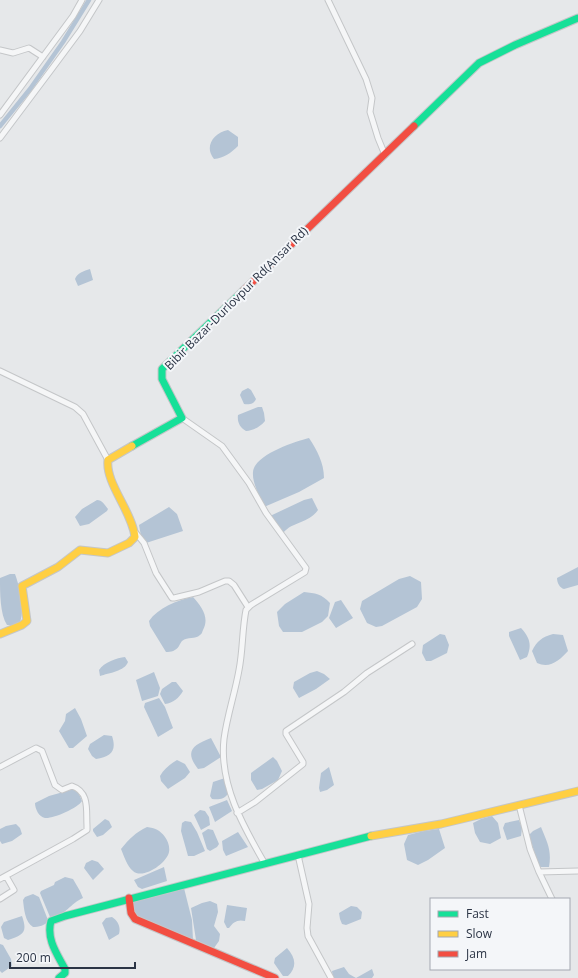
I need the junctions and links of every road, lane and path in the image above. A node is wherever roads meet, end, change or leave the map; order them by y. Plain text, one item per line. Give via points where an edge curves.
1 (82, 0) edge
2 (99, 0) edge
3 (328, 0) edge
4 (578, 18) edge
5 (0, 50) edge
6 (43, 57) junction
7 (0, 115) edge
8 (0, 138) edge
9 (385, 155) junction
10 (0, 371) edge
11 (182, 418) junction
12 (108, 460) junction
13 (135, 532) junction
14 (248, 607) junction
15 (0, 634) edge
16 (412, 644) dead end
17 (0, 767) edge
18 (578, 791) edge
19 (519, 805) junction
20 (237, 813) junction
21 (298, 855) junction
22 (265, 864) junction
23 (578, 871) edge
24 (540, 872) junction
25 (6, 876) junction
26 (0, 879) edge
27 (129, 898) junction
28 (552, 898) edge
29 (0, 899) edge
30 (59, 978) edge
31 (275, 978) edge
32 (331, 978) edge

1 - 6 street
2 - 8 street via 80,31
3 - 9 street via 366,79 372,98 370,112
4 - 9 street, Bibir Bazar-Durlovpur Rd(Ansar Rd) via 479,63
5 - 6 street via 13,54 29,48
6 - 7 street
9 - 11 street, Bibir Bazar-Durlovpur Rd(Ansar Rd) via 162,369 162,379
10 - 12 street via 75,407 83,414
11 - 12 street
11 - 14 street via 222,446 306,568 305,572
12 - 13 street via 107,468 130,515
13 - 14 street via 144,543 156,572 172,598 229,581
13 - 15 street via 135,537 129,543 108,553 80,550 58,567 22,586 27,621
14 - 20 street via 245,613 239,669 224,739 224,760
16 - 20 street via 286,731 303,764
17 - 25 street via 39,748 55,785 62,790 72,786 77,788 86,801 87,830
18 - 19 street
19 - 21 street via 441,824 364,837
19 - 24 street via 530,849
20 - 22 street
21 - 22 street
21 - 32 street via 309,904 308,936
22 - 27 street
23 - 24 street
24 - 28 street
25 - 26 street
25 - 29 street via 14,890
27 - 30 street via 51,921 48,935 66,971
27 - 31 street via 131,913 135,920

